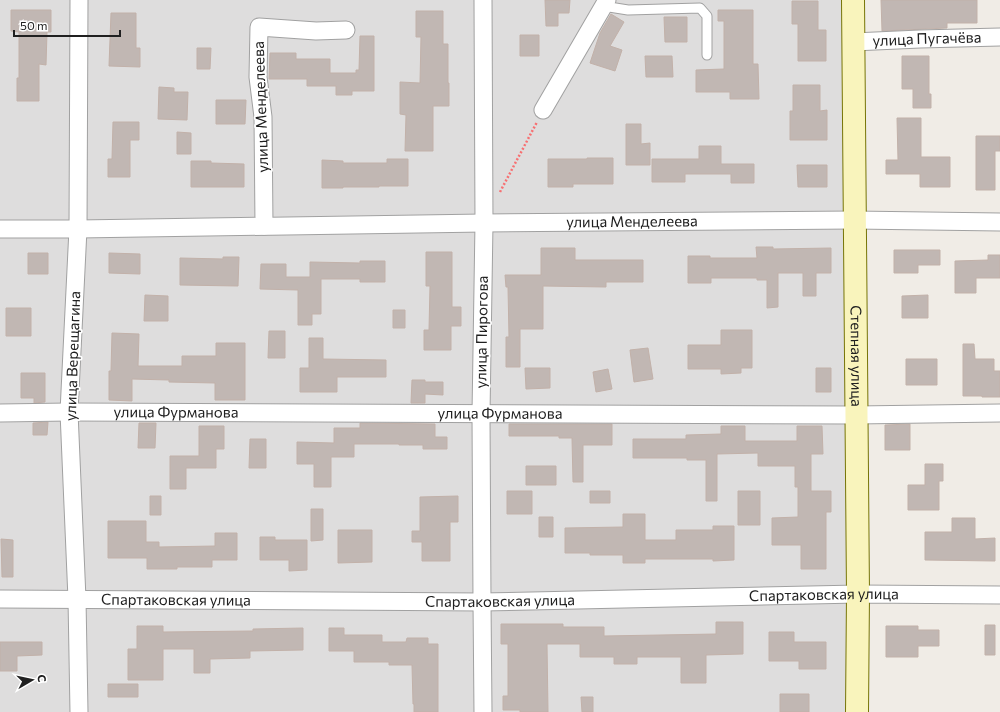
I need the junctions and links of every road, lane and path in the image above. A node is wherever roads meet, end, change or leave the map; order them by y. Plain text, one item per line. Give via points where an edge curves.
1 (78, 0) edge
2 (483, 0) edge
3 (853, 0) edge
4 (605, 3) edge
5 (346, 30) dead end
6 (1000, 37) edge
7 (853, 42) junction
8 (706, 55) dead end
9 (543, 110) joint
10 (498, 196) dead end
11 (854, 220) junction
12 (1000, 222) edge
13 (484, 223) junction
14 (264, 226) junction
15 (0, 229) edge
16 (78, 229) junction
17 (69, 412) junction
18 (0, 413) edge
19 (1000, 413) edge
20 (481, 414) junction
21 (856, 415) junction
22 (858, 594) junction
23 (1000, 595) edge
24 (0, 599) edge
25 (77, 599) junction
26 (482, 602) junction
27 (79, 712) edge
28 (483, 712) edge
29 (857, 712) edge

1 - 16 street, улица Верещагина
2 - 13 street, улица Пирогова
3 - 7 main road, Степная улица
4 - 8 lane via 628,10 700,8 707,16
4 - 9 street
5 - 14 street, улица Менделеева via 259,27 258,77 263,117
6 - 7 street, улица Пугачёва
7 - 11 main road, Степная улица
9 - 10 path
11 - 12 street, улица Менделеева
11 - 13 street, улица Менделеева
11 - 21 main road, Степная улица
13 - 14 street, улица Менделеева
13 - 20 street, улица Пирогова
14 - 16 street, улица Менделеева
15 - 16 street, улица Менделеева
16 - 17 street, улица Верещагина
17 - 18 street, улица Фурманова
17 - 20 street, улица Фурманова
17 - 25 street, улица Верещагина
19 - 21 street, улица Фурманова
20 - 21 street, улица Фурманова
20 - 26 street, улица Пирогова
21 - 22 main road, Степная улица
22 - 23 street, Спартаковская улица
22 - 26 street, Спартаковская улица
22 - 29 main road, Степная улица
24 - 25 street, Спартаковская улица
25 - 26 street, Спартаковская улица
25 - 27 street, улица Верещагина
26 - 28 street, улица Пирогова

